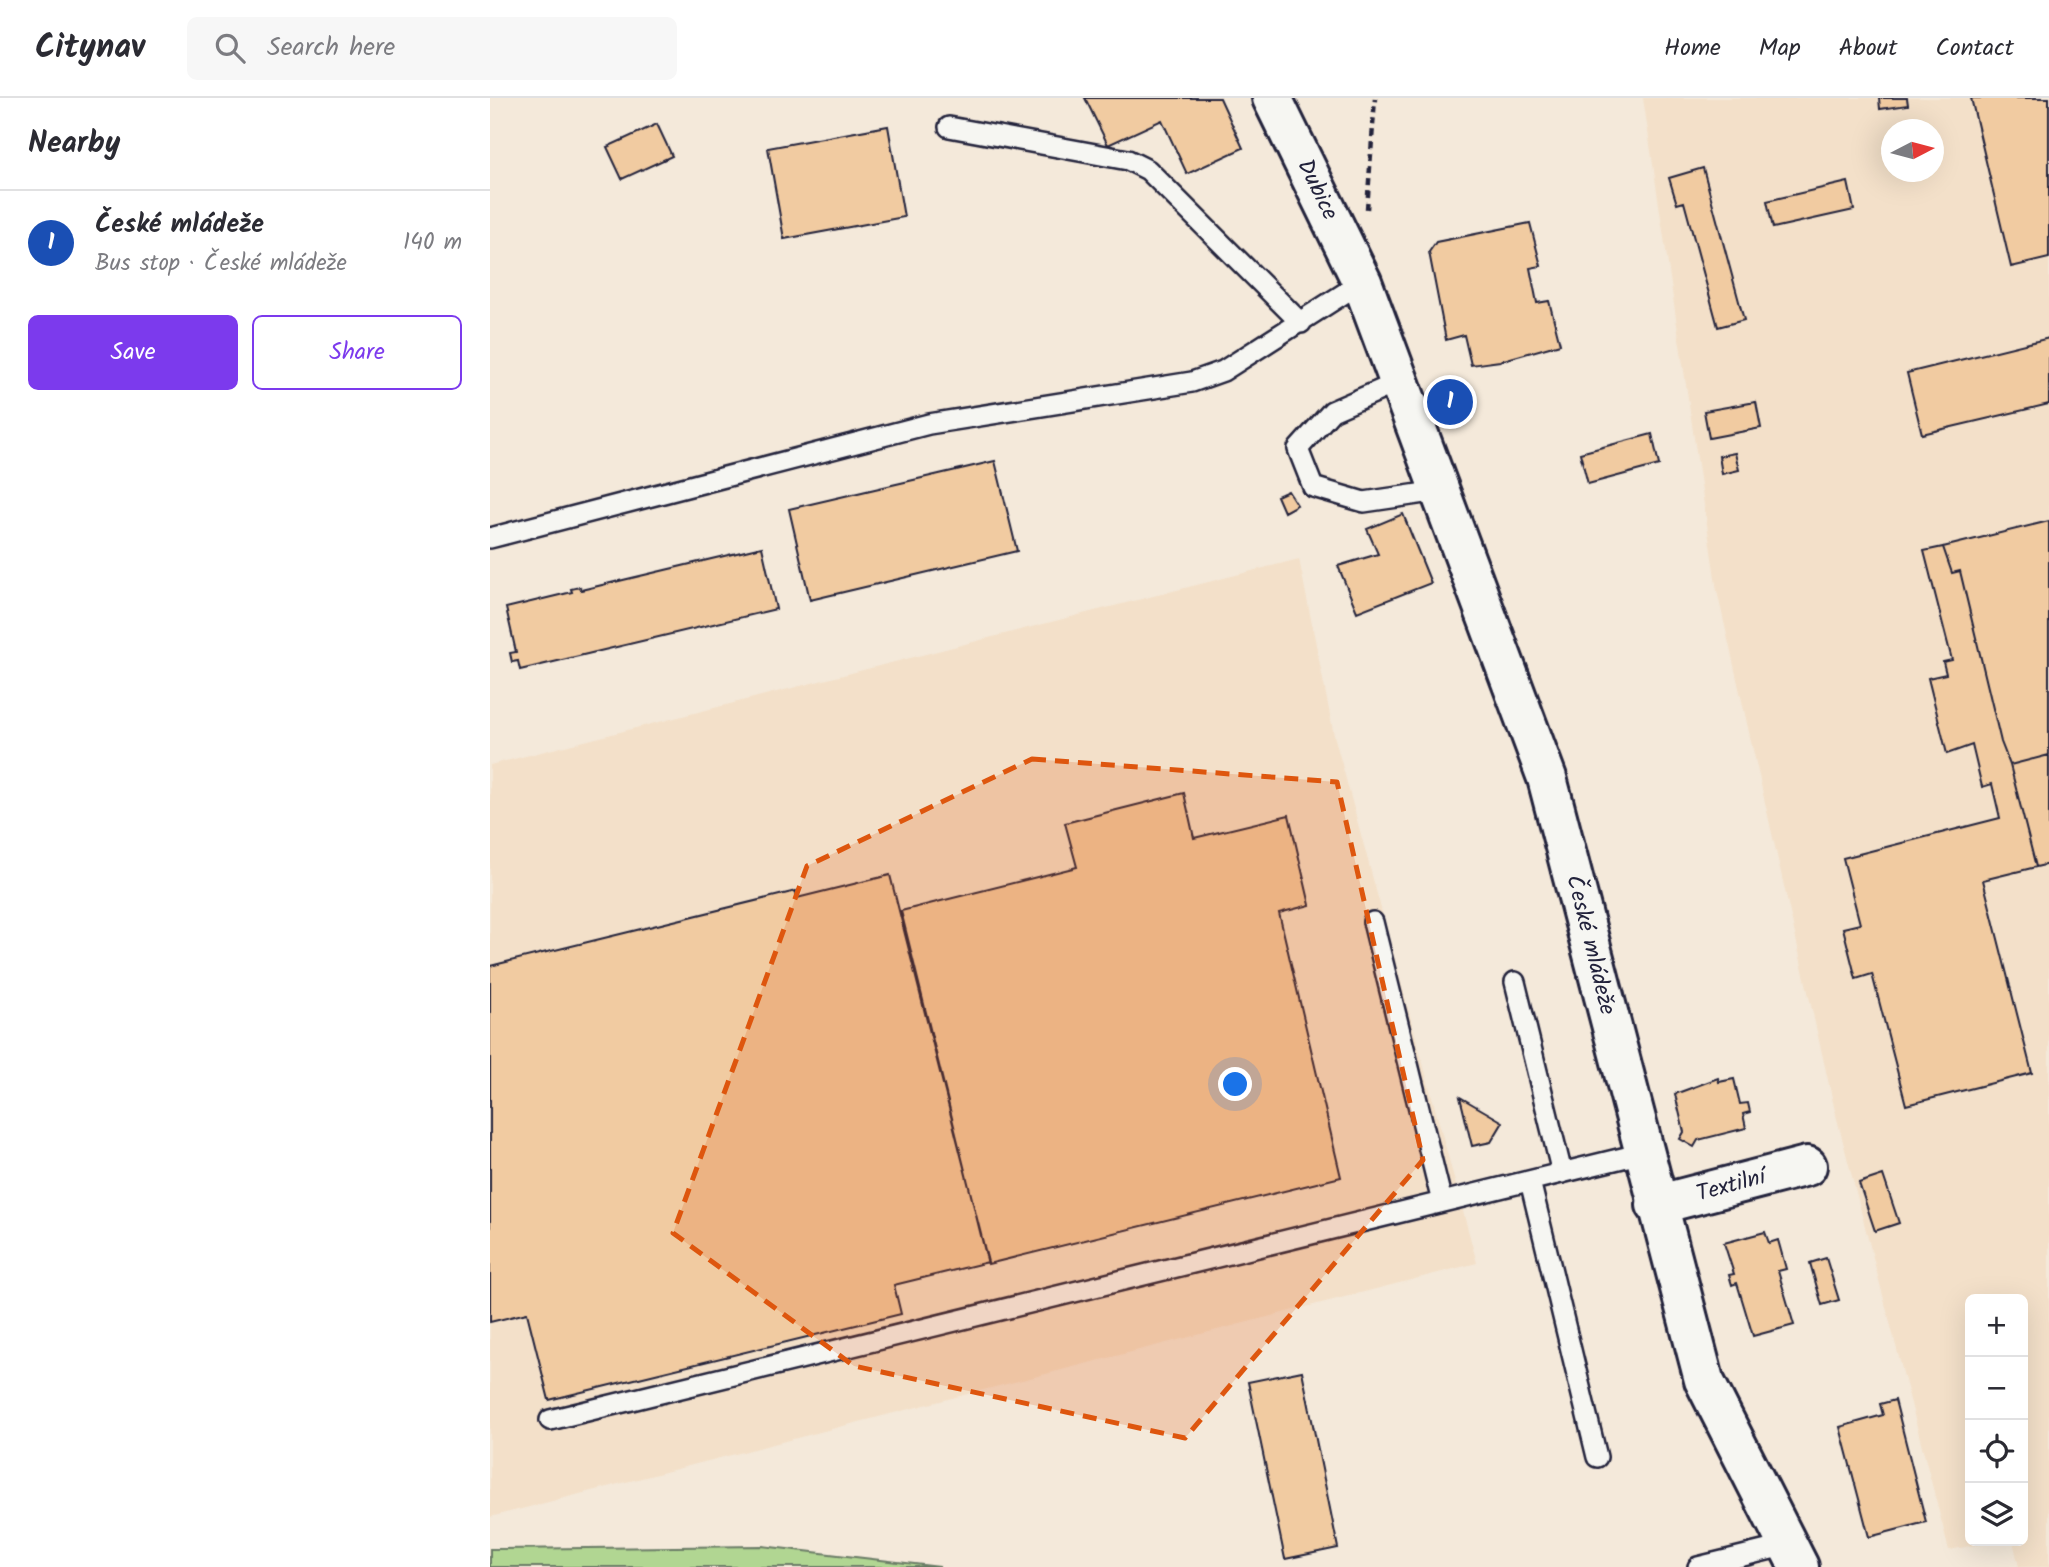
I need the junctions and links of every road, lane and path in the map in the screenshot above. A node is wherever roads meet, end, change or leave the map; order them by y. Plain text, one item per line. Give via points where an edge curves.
1 (1272, 98) edge
2 (1375, 98) edge
3 (949, 127) dead end
4 (1367, 216) dead end
5 (1362, 282) junction
6 (1301, 323) junction
7 (1399, 382) junction
8 (1439, 491) junction
9 (490, 538) edge
10 (1373, 922) dead end
11 (1515, 982) dead end
12 (1643, 1153) junction
13 (1807, 1166) dead end
14 (1562, 1173) junction
15 (1530, 1181) junction
16 (1443, 1202) junction
17 (1656, 1205) junction
18 (550, 1420) dead end
19 (1597, 1457) dead end
20 (1793, 1556) edge
21 (1698, 1567) edge

1 - 5 street, Dubice
2 - 4 path
3 - 6 lane via 1128,160 1148,170
5 - 6 lane
5 - 7 street, České mládeže
6 - 9 lane via 1223,371 1192,382 929,424
7 - 8 street, České mládeže
7 - 8 lane via 1332,411 1298,449 1313,488 1364,502
8 - 12 street, České mládeže via 1547,778
10 - 16 lane
11 - 14 lane
12 - 14 lane
12 - 17 street, České mládeže
13 - 17 street, Textilní
14 - 15 lane
15 - 16 lane
15 - 19 lane
16 - 18 lane
17 - 20 street, České mládeže via 1704,1380
20 - 21 lane

